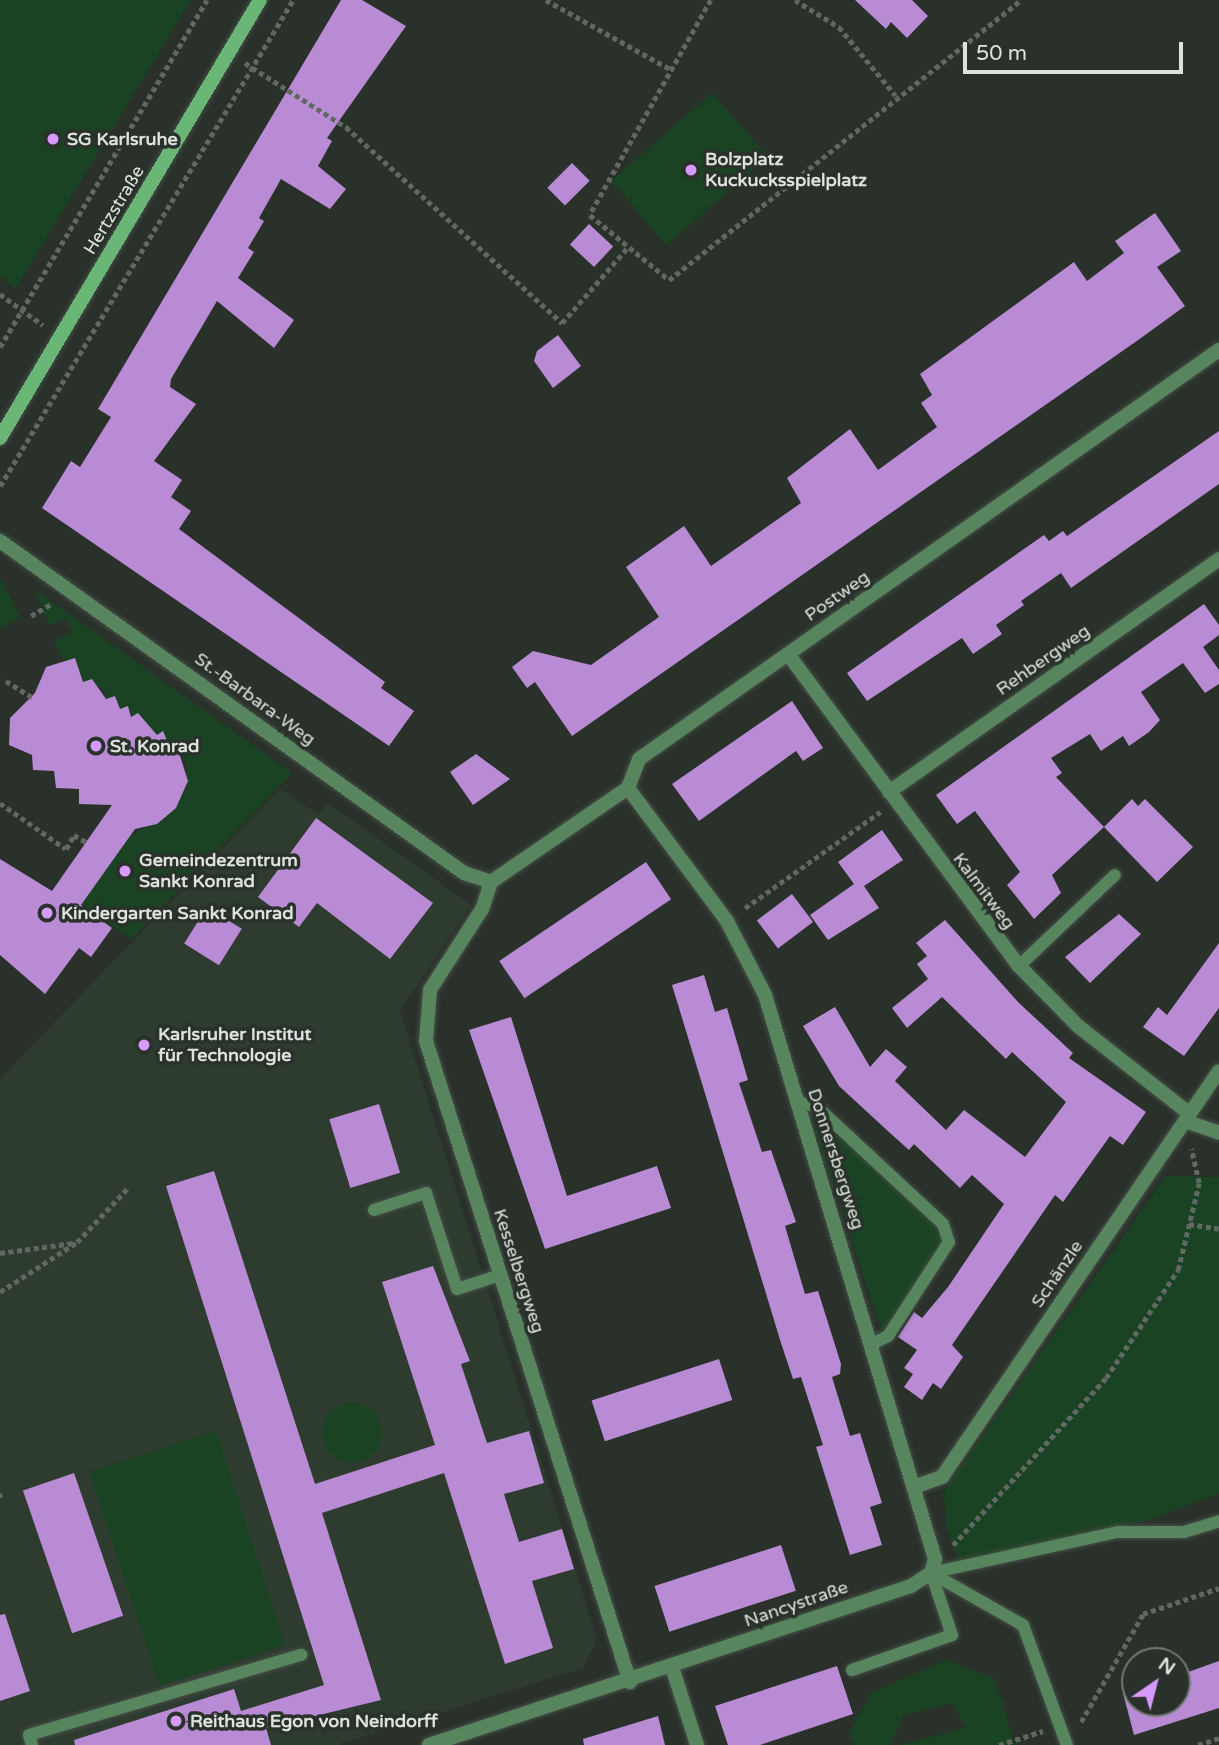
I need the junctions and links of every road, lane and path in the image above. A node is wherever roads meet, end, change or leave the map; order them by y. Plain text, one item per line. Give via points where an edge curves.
1 (207, 0) edge
2 (260, 0) edge
3 (293, 0) edge
4 (546, 0) edge
5 (711, 0) edge
6 (794, 0) edge
7 (1021, 0) edge
8 (229, 54) junction
9 (254, 68) junction
10 (672, 70) junction
11 (896, 96) junction
12 (628, 247) junction
13 (0, 295) edge
14 (23, 310) junction
15 (61, 337) junction
16 (0, 347) edge
17 (1219, 350) edge
18 (0, 438) edge
19 (0, 486) edge
20 (0, 541) edge
21 (1219, 559) edge
22 (53, 603) dead end
23 (31, 616) dead end
24 (788, 654) junction
25 (6, 681) dead end
26 (32, 697) dead end
27 (628, 788) junction
28 (892, 796) junction
29 (0, 803) edge
30 (86, 842) dead end
31 (1115, 875) dead end
32 (491, 882) junction
33 (727, 921) junction
34 (1019, 966) junction
35 (1219, 1071) edge
36 (798, 1102) junction
37 (1187, 1117) junction
38 (1219, 1133) edge
39 (127, 1189) dead end
40 (374, 1210) dead end
41 (1189, 1224) junction
42 (1219, 1229) edge
43 (77, 1242) junction
44 (0, 1252) edge
45 (500, 1275) junction
46 (0, 1292) edge
47 (874, 1343) junction
48 (917, 1486) junction
49 (1219, 1521) edge
50 (931, 1573) junction
51 (1219, 1588) edge
52 (301, 1655) dead end
53 (672, 1667) junction
54 (852, 1670) dead end
55 (629, 1682) junction
56 (1060, 1726) junction
57 (1219, 1738) edge
58 (1067, 1743) edge
59 (32, 1745) edge
60 (429, 1745) edge
61 (697, 1745) edge
62 (999, 1745) edge
63 (1198, 1745) edge

1 - 14 path
2 - 8 main road, Hertzstraße
3 - 9 path
4 - 10 path
5 - 10 path
6 - 11 path via 839,27
7 - 11 path
8 - 9 path
8 - 15 main road, Hertzstraße
9 - 12 path via 346,127 562,323
9 - 19 path
10 - 12 path via 590,215
11 - 12 path via 669,279
13 - 14 path
14 - 15 path
14 - 16 path
15 - 18 main road, Hertzstraße
17 - 24 street, Postweg
20 - 32 street, St.-Barbara-Weg via 464,873
21 - 28 street, Rehbergweg
22 - 23 path
24 - 27 street, Postweg via 639,759
24 - 28 street, Kalmitweg
25 - 26 path
27 - 32 street
27 - 33 street, Donnersbergweg
28 - 33 path
28 - 34 street, Kalmitweg
29 - 30 path via 66,849 74,835
31 - 34 lane
32 - 45 street, Kesselbergweg via 482,909 437,974 423,1019
33 - 36 street, Donnersbergweg via 765,996
34 - 37 street, Kalmitweg via 1078,1026
35 - 37 street, Schänzle
36 - 47 street, Donnersbergweg
36 - 47 lane via 817,1106 943,1224 949,1242 888,1336
37 - 38 street, Kalmitweg
37 - 41 path via 1199,1183
37 - 48 street, Schänzle via 942,1477
39 - 43 path
40 - 45 lane via 426,1193 457,1289
41 - 42 path
41 - 50 path via 1178,1269 1106,1378 1002,1485
43 - 44 path
43 - 46 path
45 - 55 street, Kesselbergweg
47 - 48 street, Donnersbergweg
48 - 50 street, Donnersbergweg via 934,1546
49 - 50 lane via 1184,1532 1118,1532
50 - 53 street, Nancystraße via 911,1586
50 - 54 lane via 952,1635
50 - 56 lane via 1023,1625
51 - 58 path via 1143,1614
52 - 59 lane via 29,1735
53 - 55 street, Nancystraße
53 - 61 street
55 - 60 street, Nancystraße
56 - 58 lane
56 - 62 path
57 - 63 path

